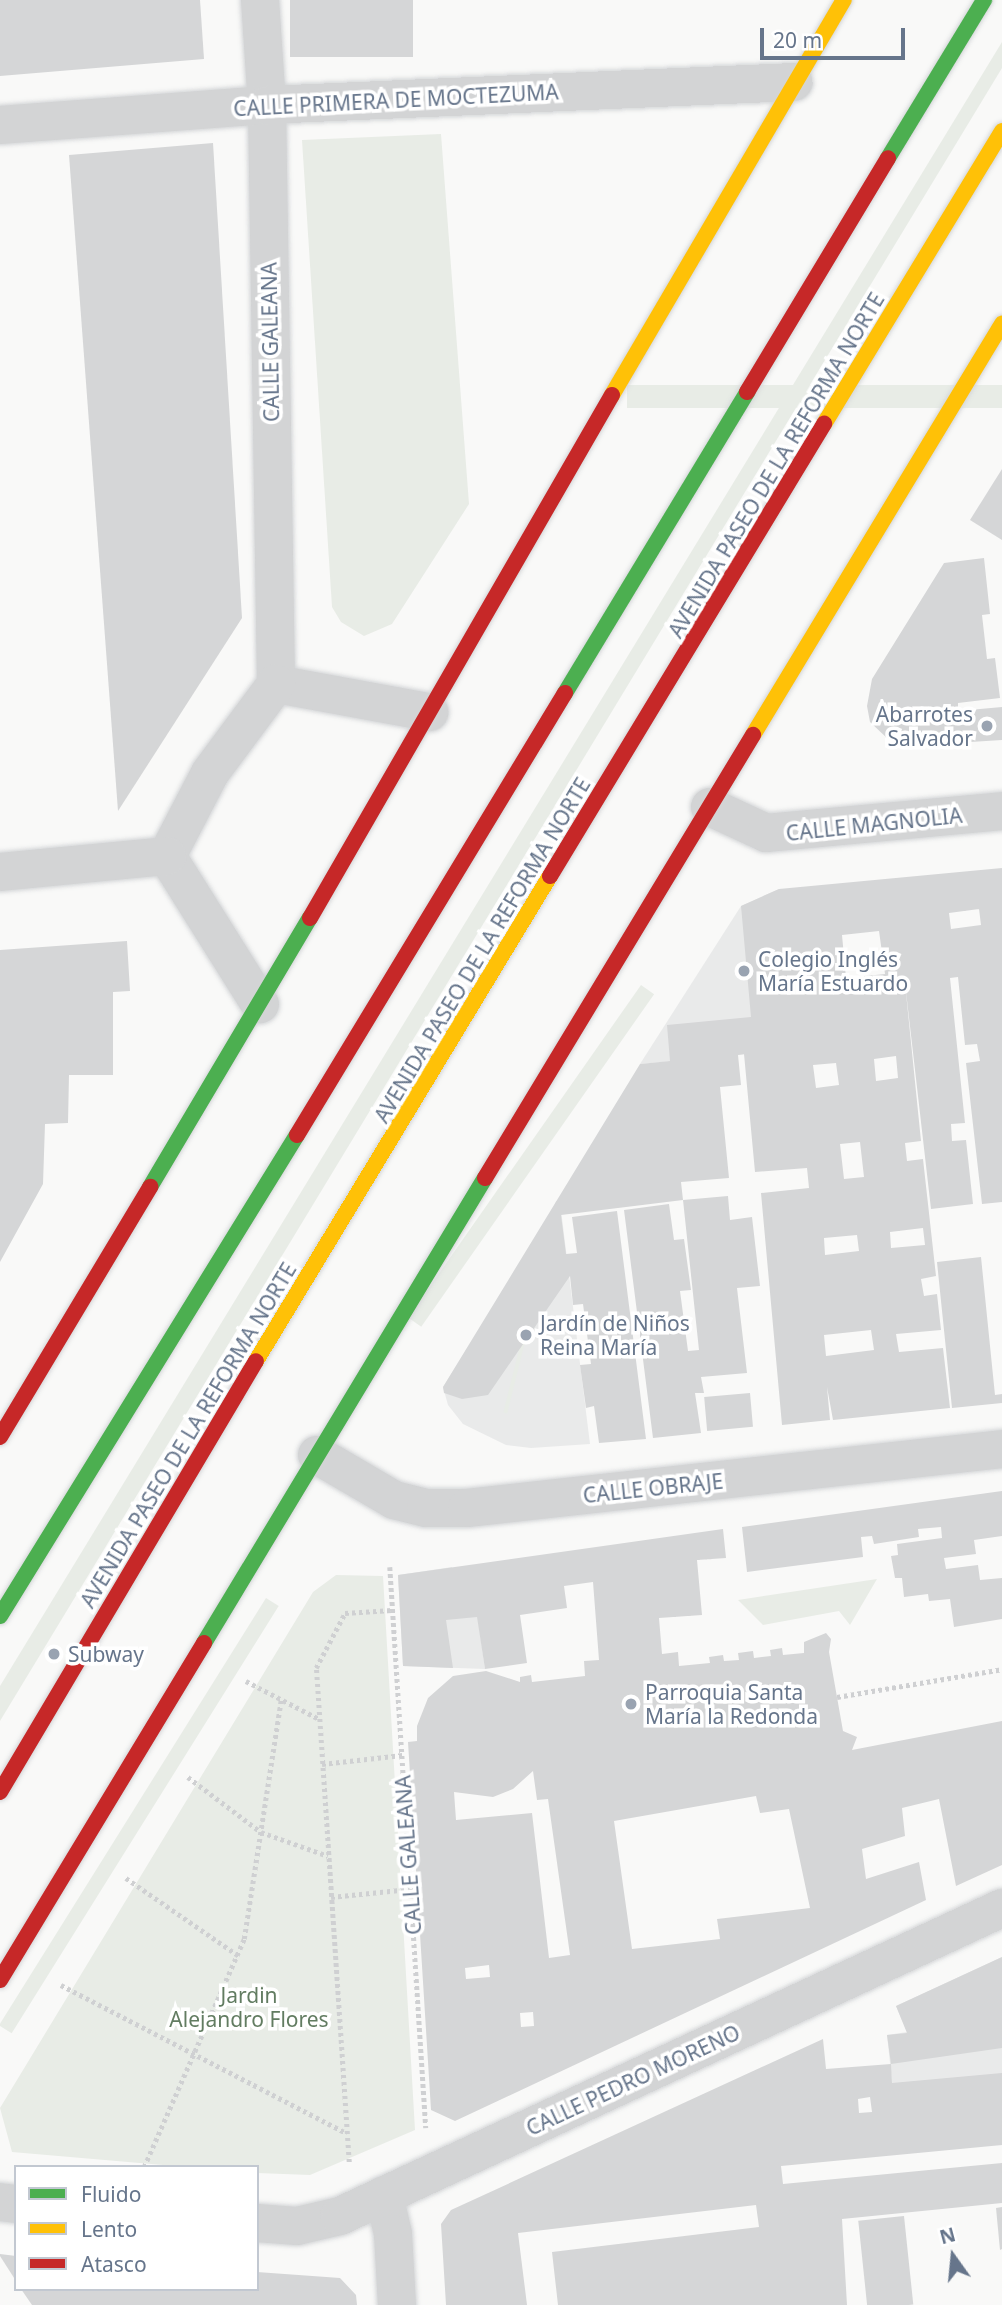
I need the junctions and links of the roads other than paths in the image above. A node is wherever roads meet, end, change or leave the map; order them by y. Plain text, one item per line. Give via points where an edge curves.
1 (260, 0) edge
2 (844, 0) edge
3 (984, 0) edge
4 (793, 82) junction
5 (267, 105) junction
6 (0, 125) edge
7 (1002, 131) edge
8 (1002, 324) edge
9 (276, 684) junction
10 (429, 712) junction
11 (710, 807) junction
12 (1002, 811) edge
13 (167, 856) junction
14 (0, 873) edge
15 (260, 1004) junction
16 (0, 1437) edge
17 (1002, 1449) edge
18 (317, 1455) junction
19 (0, 1616) edge
20 (0, 1792) edge
21 (1002, 1908) edge
22 (0, 1980) edge
23 (384, 2195) junction
24 (259, 2223) edge
25 (397, 2305) edge

1 - 5 street, CALLE GALEANA
2 - 4 main road
3 - 19 main road via 318,1102
4 - 5 street, CALLE PRIMERA DE MOCTEZUMA
4 - 10 main road
5 - 6 street, CALLE PRIMERA DE MOCTEZUMA
5 - 9 street, CALLE GALEANA
7 - 20 main road, AVENIDA PASEO DE LA REFORMA NORTE via 62,1682
8 - 11 main road
9 - 10 street
9 - 13 street via 211,773
10 - 15 main road
11 - 12 street, CALLE MAGNOLIA via 766,833
11 - 18 main road
13 - 14 street
13 - 15 street
15 - 16 main road
17 - 18 street, CALLE OBRAJE via 467,1508 426,1508 394,1500
18 - 22 main road
21 - 23 street, CALLE PEDRO MORENO
23 - 24 street, CALLE PEDRO MORENO via 317,2224
23 - 25 street via 393,2234

